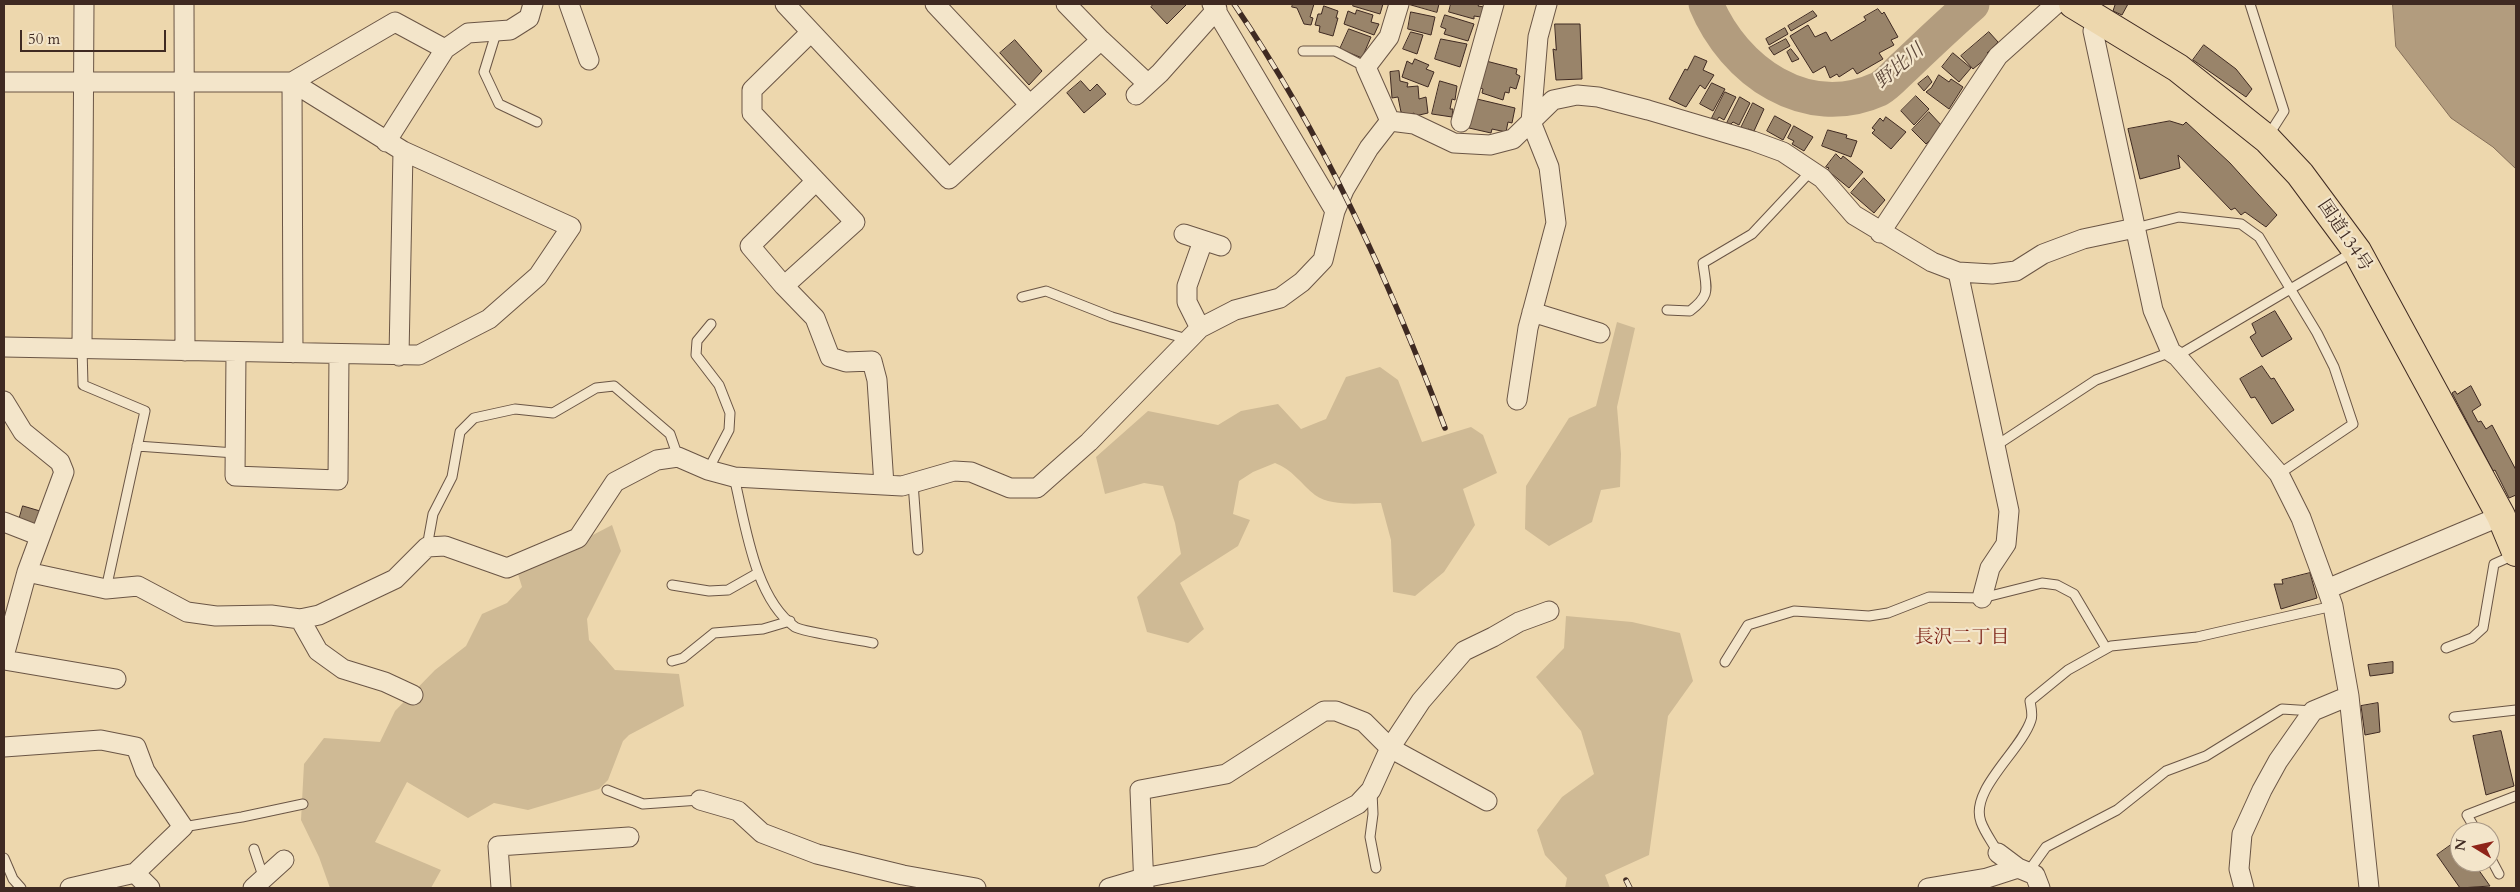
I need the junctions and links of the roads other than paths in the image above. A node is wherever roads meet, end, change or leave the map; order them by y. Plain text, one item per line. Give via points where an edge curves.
1 (84, 4) edge
2 (184, 4) edge
3 (533, 4) edge
4 (568, 4) edge
5 (785, 4) edge
6 (935, 4) edge
7 (1066, 4) edge
8 (1399, 4) edge
9 (1494, 4) edge
10 (1547, 4) edge
11 (2056, 4) edge
12 (2073, 4) edge
13 (2250, 4) edge
14 (1214, 7) edge
15 (2097, 20) junction
16 (497, 30) junction
17 (811, 32) junction
18 (1101, 40) junction
19 (445, 49) junction
20 (1303, 51) dead end
21 (589, 60) dead end
22 (1366, 67) junction
23 (4, 82) edge
24 (84, 82) junction
25 (184, 82) junction
26 (292, 82) junction
27 (1030, 105) junction
28 (1390, 121) junction
29 (538, 122) dead end
30 (1461, 122) dead end
31 (1530, 122) junction
32 (2266, 139) junction
33 (386, 142) junction
34 (402, 151) junction
35 (1811, 170) junction
36 (816, 180) junction
37 (1335, 210) junction
38 (2135, 228) junction
39 (1880, 233) junction
40 (1184, 234) dead end
41 (1203, 240) junction
42 (1221, 246) dead end
43 (2357, 250) junction
44 (1958, 272) junction
45 (784, 286) junction
46 (2290, 290) junction
47 (1022, 297) dead end
48 (1666, 310) dead end
49 (1532, 312) junction
50 (711, 324) dead end
51 (1193, 333) junction
52 (1600, 333) dead end
53 (4, 347) edge
54 (82, 348) junction
55 (185, 351) junction
56 (236, 352) junction
57 (293, 353) junction
58 (339, 354) junction
59 (2174, 354) junction
60 (399, 356) junction
61 (1517, 400) dead end
62 (4, 401) edge
63 (137, 446) junction
64 (1994, 447) junction
65 (235, 453) junction
66 (678, 457) junction
67 (708, 470) junction
68 (2279, 474) junction
69 (734, 477) junction
70 (913, 483) junction
71 (884, 485) junction
72 (2501, 516) junction
73 (4, 522) edge
74 (40, 536) junction
75 (427, 547) junction
76 (918, 550) dead end
77 (2516, 553) edge
78 (26, 572) junction
79 (758, 573) junction
80 (672, 585) dead end
81 (106, 589) junction
82 (2330, 597) junction
83 (1982, 598) junction
84 (1549, 612) dead end
85 (300, 619) junction
86 (790, 621) junction
87 (874, 643) dead end
88 (2106, 648) junction
89 (2446, 648) dead end
90 (4, 656) edge
91 (4, 660) edge
92 (672, 661) dead end
93 (1725, 662) dead end
94 (116, 679) dead end
95 (413, 695) dead end
96 (2350, 696) junction
97 (2516, 710) edge
98 (2313, 711) junction
99 (2454, 717) dead end
100 (4, 747) edge
101 (1390, 748) junction
102 (606, 790) dead end
103 (1371, 790) junction
104 (2516, 796) edge
105 (700, 800) joint
106 (1487, 800) dead end
107 (302, 804) dead end
108 (2471, 822) edge
109 (183, 827) junction
110 (629, 837) dead end
111 (254, 849) dead end
112 (1998, 853) joint
113 (4, 858) edge
114 (284, 860) dead end
115 (1376, 868) dead end
116 (2023, 870) junction
117 (135, 873) junction
118 (1144, 883) edge
119 (258, 884) edge
120 (21, 888) edge
121 (70, 888) edge
122 (150, 888) edge
123 (502, 888) edge
124 (976, 888) edge
125 (1109, 888) edge
126 (1928, 888) edge
127 (2040, 888) edge
128 (2244, 888) edge
129 (2369, 888) edge

1 - 24 street
2 - 25 street
3 - 16 street via 528,18 510,30
4 - 21 street
5 - 17 street
6 - 27 street
7 - 18 street
8 - 22 street via 1389,37
9 - 30 street
10 - 31 street via 1538,38
11 - 39 street via 1998,56
12 - 15 highway, 国道134号
13 - 32 lane via 2284,112
14 - 18 street via 1142,89
14 - 37 street
15 - 32 highway, 国道134号 via 2178,68
15 - 38 street via 2093,31
16 - 19 street via 468,33
16 - 29 lane via 484,72 499,104
17 - 27 street via 949,179
17 - 36 street via 752,90 752,112
18 - 27 street
19 - 26 street via 395,22
19 - 33 street
20 - 22 lane via 1334,51
22 - 28 street
23 - 24 street
24 - 25 street
24 - 54 street
25 - 26 street
25 - 55 street
26 - 33 street
26 - 57 street
28 - 31 street via 1414,124 1454,143 1490,145 1513,139
28 - 37 street via 1354,173
31 - 35 street via 1553,100 1577,95 1598,97 1753,141 1783,152
31 - 49 street via 1549,167 1556,223
32 - 43 highway, 国道134号 via 2300,174
33 - 34 street
34 - 60 street
34 - 60 street via 571,227 538,276 490,319 419,355
35 - 39 street via 1854,215
35 - 48 lane via 1752,234 1703,263 1704,300 1690,311
36 - 45 street via 750,246
36 - 45 street via 855,222
37 - 51 street via 1323,260 1302,282 1280,298 1235,310
38 - 44 street via 2083,239 2051,251 2016,271 1992,274
38 - 46 lane via 2179,217 2241,224 2259,237
38 - 59 street via 2153,310
39 - 44 street via 1932,262
40 - 41 street
41 - 42 street
41 - 51 street via 1187,286
43 - 46 lane
43 - 72 highway, 国道134号
44 - 64 street
45 - 71 street via 815,318 830,357 846,362 872,361 877,380
46 - 59 lane
46 - 68 lane via 2326,350 2353,424
47 - 51 lane via 1046,292 1112,317
49 - 52 street
49 - 61 street
50 - 67 lane via 697,341 696,355 719,385 730,413 729,430
51 - 70 street via 1089,442 1036,488 1010,488 972,472 954,471
53 - 54 street
54 - 55 street
54 - 63 lane via 83,385 145,411
55 - 56 street
56 - 57 street
56 - 65 street
57 - 58 street
58 - 60 street
58 - 65 street via 338,480 235,476
59 - 64 lane via 2096,380
59 - 68 street
62 - 74 street via 23,432 60,462 64,472
63 - 65 lane
63 - 81 lane
64 - 83 street via 2009,511 2006,544 1990,568
66 - 67 street
66 - 75 street via 657,460 615,482 578,538 507,568 444,546
66 - 75 lane via 670,434 614,386 596,388 553,413 515,409 474,418 460,432 452,477 434,514
67 - 69 street
68 - 82 street via 2301,518
69 - 71 street
69 - 79 lane
70 - 71 street
70 - 76 lane
72 - 77 highway, 国道134号
72 - 82 street
73 - 74 street
74 - 78 street
75 - 85 street via 395,580 319,615
77 - 89 lane via 2494,564 2483,628 2472,638
78 - 81 street
78 - 90 street
79 - 80 lane via 728,590 708,591
79 - 86 lane via 776,606
81 - 85 street via 138,586 187,612
82 - 88 lane via 2197,638
82 - 96 street
83 - 88 lane via 2042,583 2057,585 2074,594
83 - 93 lane via 1929,597 1888,613 1869,616 1794,611 1748,625
84 - 101 street via 1519,622 1464,651 1421,701
85 - 95 street via 318,651 343,669
86 - 87 lane via 796,628
86 - 92 lane via 763,629 714,633 683,658
88 - 112 lane via 2068,670 2030,701 2032,719 2010,757 1986,786 1981,803 1980,821
91 - 94 street
96 - 98 street
96 - 129 street
97 - 99 lane
98 - 116 lane via 2282,708 2206,756 2166,771 2117,810 2046,847
98 - 128 street via 2278,761 2242,834 2239,869
100 - 109 street via 101,740 136,747 146,771
101 - 103 street
101 - 106 street
101 - 118 street via 1364,722 1346,713 1324,711 1226,774 1140,790
102 - 105 lane via 643,804
103 - 115 lane via 1373,814 1370,837
103 - 118 street via 1358,804 1260,856
104 - 108 lane via 2468,815
105 - 124 street via 738,811 762,833 817,854 903,875
107 - 109 lane
109 - 117 street
110 - 123 street via 498,846
111 - 119 lane
112 - 116 street
113 - 120 lane via 13,879
114 - 119 street
116 - 126 street
116 - 127 street via 2035,875
117 - 121 street
117 - 122 street
118 - 125 street

